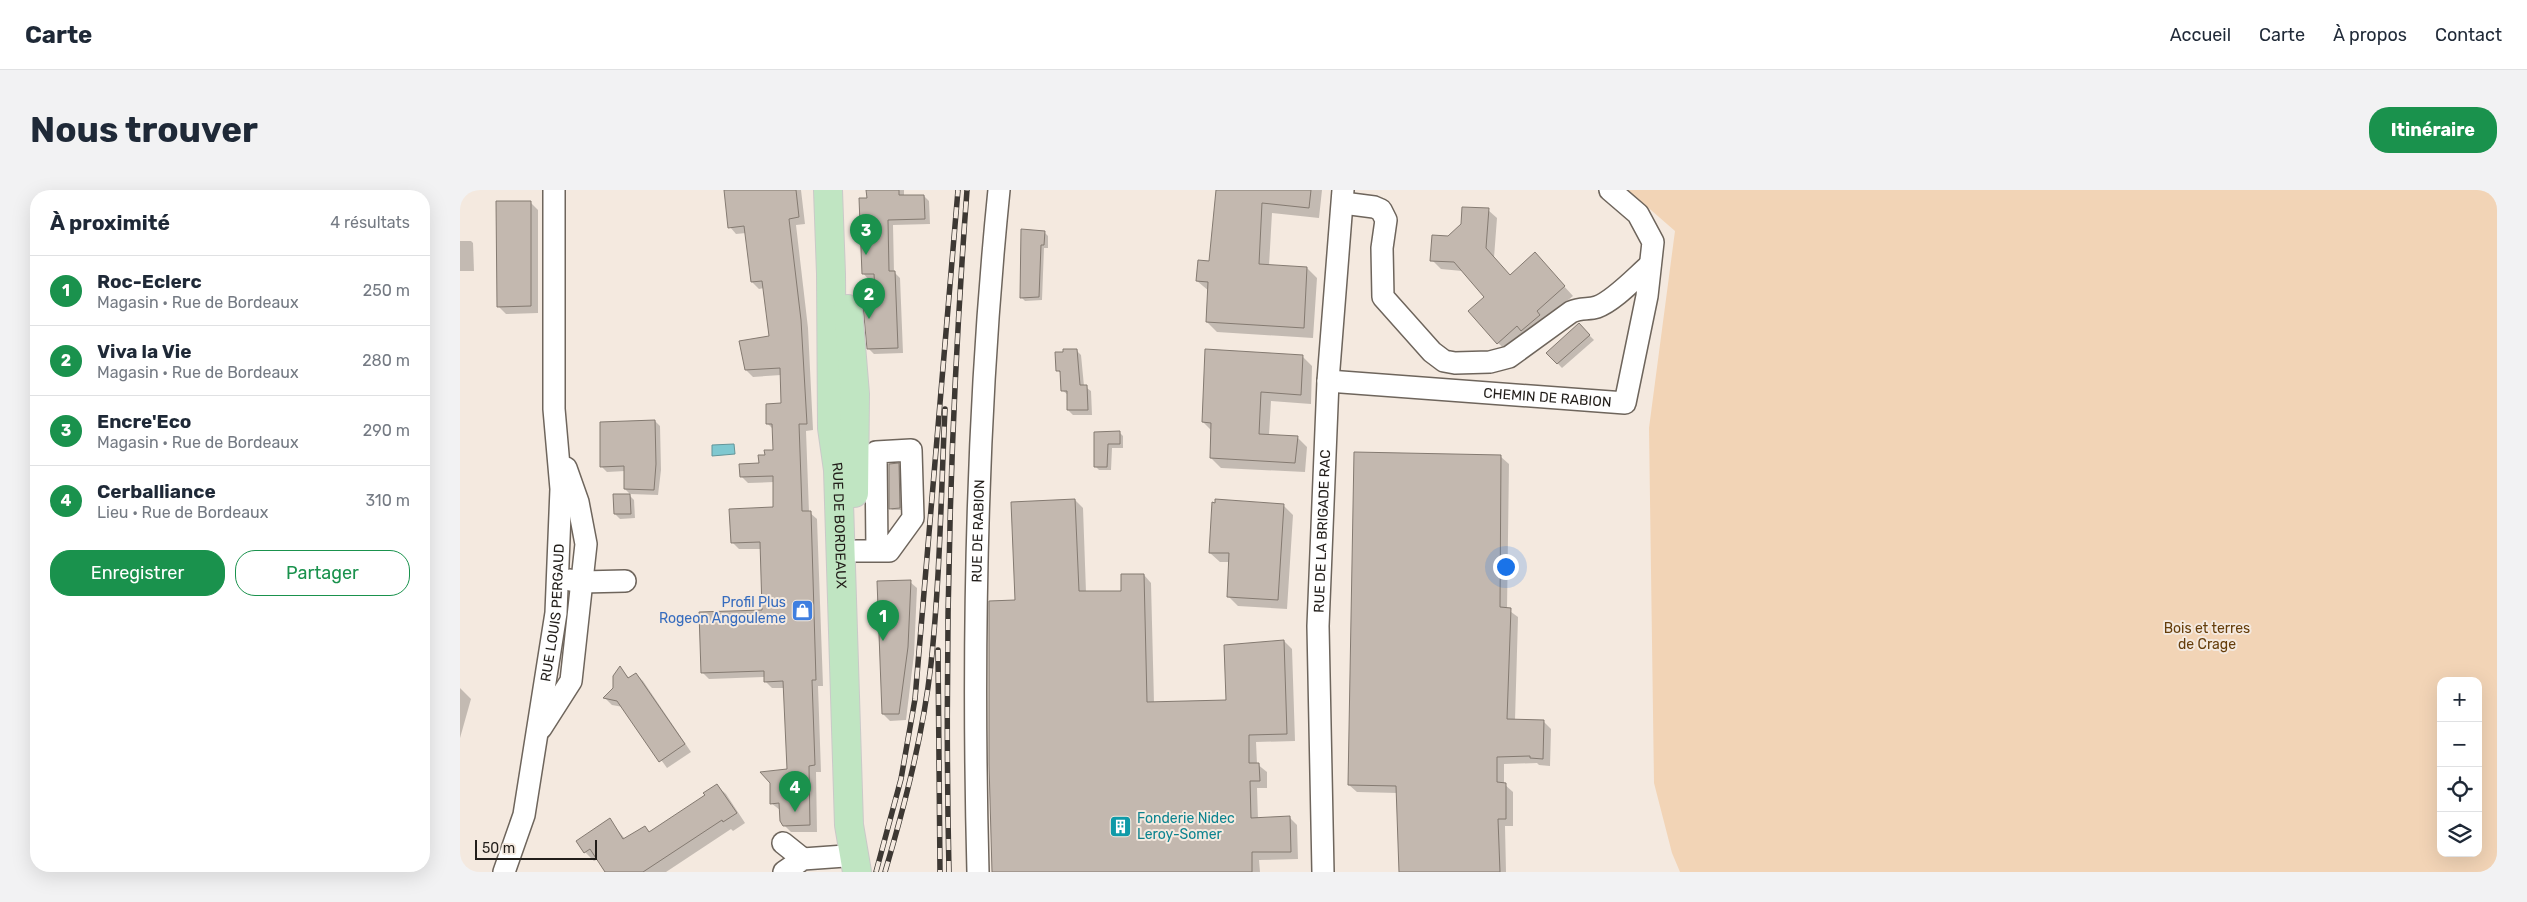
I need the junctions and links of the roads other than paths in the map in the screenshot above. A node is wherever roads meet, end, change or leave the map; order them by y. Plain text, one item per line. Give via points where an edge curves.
1 (554, 190) edge
2 (828, 190) edge
3 (836, 190) edge
4 (844, 190) edge
5 (999, 190) edge
6 (1610, 190) edge
7 (1343, 197) edge
8 (1650, 265) junction
9 (841, 358) junction
10 (1328, 380) junction
11 (558, 448) junction
12 (866, 451) junction
13 (561, 489) junction
14 (578, 502) junction
15 (867, 551) junction
16 (557, 577) junction
17 (625, 581) dead end
18 (582, 582) junction
19 (536, 734) junction
20 (861, 826) junction
21 (783, 843) dead end
22 (803, 859) junction
23 (830, 865) edge
24 (857, 867) edge
25 (504, 872) edge
26 (784, 872) edge
27 (978, 872) edge
28 (1322, 872) edge

1 - 11 street via 554,410
2 - 9 main road, RUE DE BORDEAUX
3 - 20 street via 855,774
4 - 9 main road, RUE DE BORDEAUX via 848,336
5 - 27 street, RUE DE RABION via 990,284 979,505 974,719
6 - 8 street, CHEMIN DE RABION via 1638,214 1652,242
7 - 8 street via 1381,210 1386,220 1382,248 1383,297 1444,361 1490,362 1509,357 1571,312 1580,307 1598,307
7 - 10 street, RUE DE LA BRIGADE RAC
8 - 10 street, CHEMIN DE RABION via 1647,296 1625,403
9 - 12 main road, RUE DE BORDEAUX via 855,394
9 - 24 main road, RUE DE BORDEAUX via 832,428 838,470 849,825
10 - 28 street, RUE DE LA BRIGADE RAC via 1318,626
11 - 13 street, RUE LOUIS PERGAUD
11 - 14 street, RUE LOUIS PERGAUD
12 - 15 main road, RUE DE BORDEAUX via 854,464
12 - 15 street via 911,450 913,518 889,551
13 - 14 street
13 - 16 street, RUE LOUIS PERGAUD
14 - 18 street, RUE LOUIS PERGAUD via 586,544
15 - 20 main road, RUE DE BORDEAUX
16 - 18 street
16 - 19 street, RUE LOUIS PERGAUD via 556,613
17 - 18 street
18 - 19 street, RUE LOUIS PERGAUD via 571,681
19 - 25 street, RUE LOUIS PERGAUD via 524,815
20 - 24 main road, RUE DE BORDEAUX
21 - 22 street
22 - 23 street
22 - 26 street
23 - 24 street via 845,856

